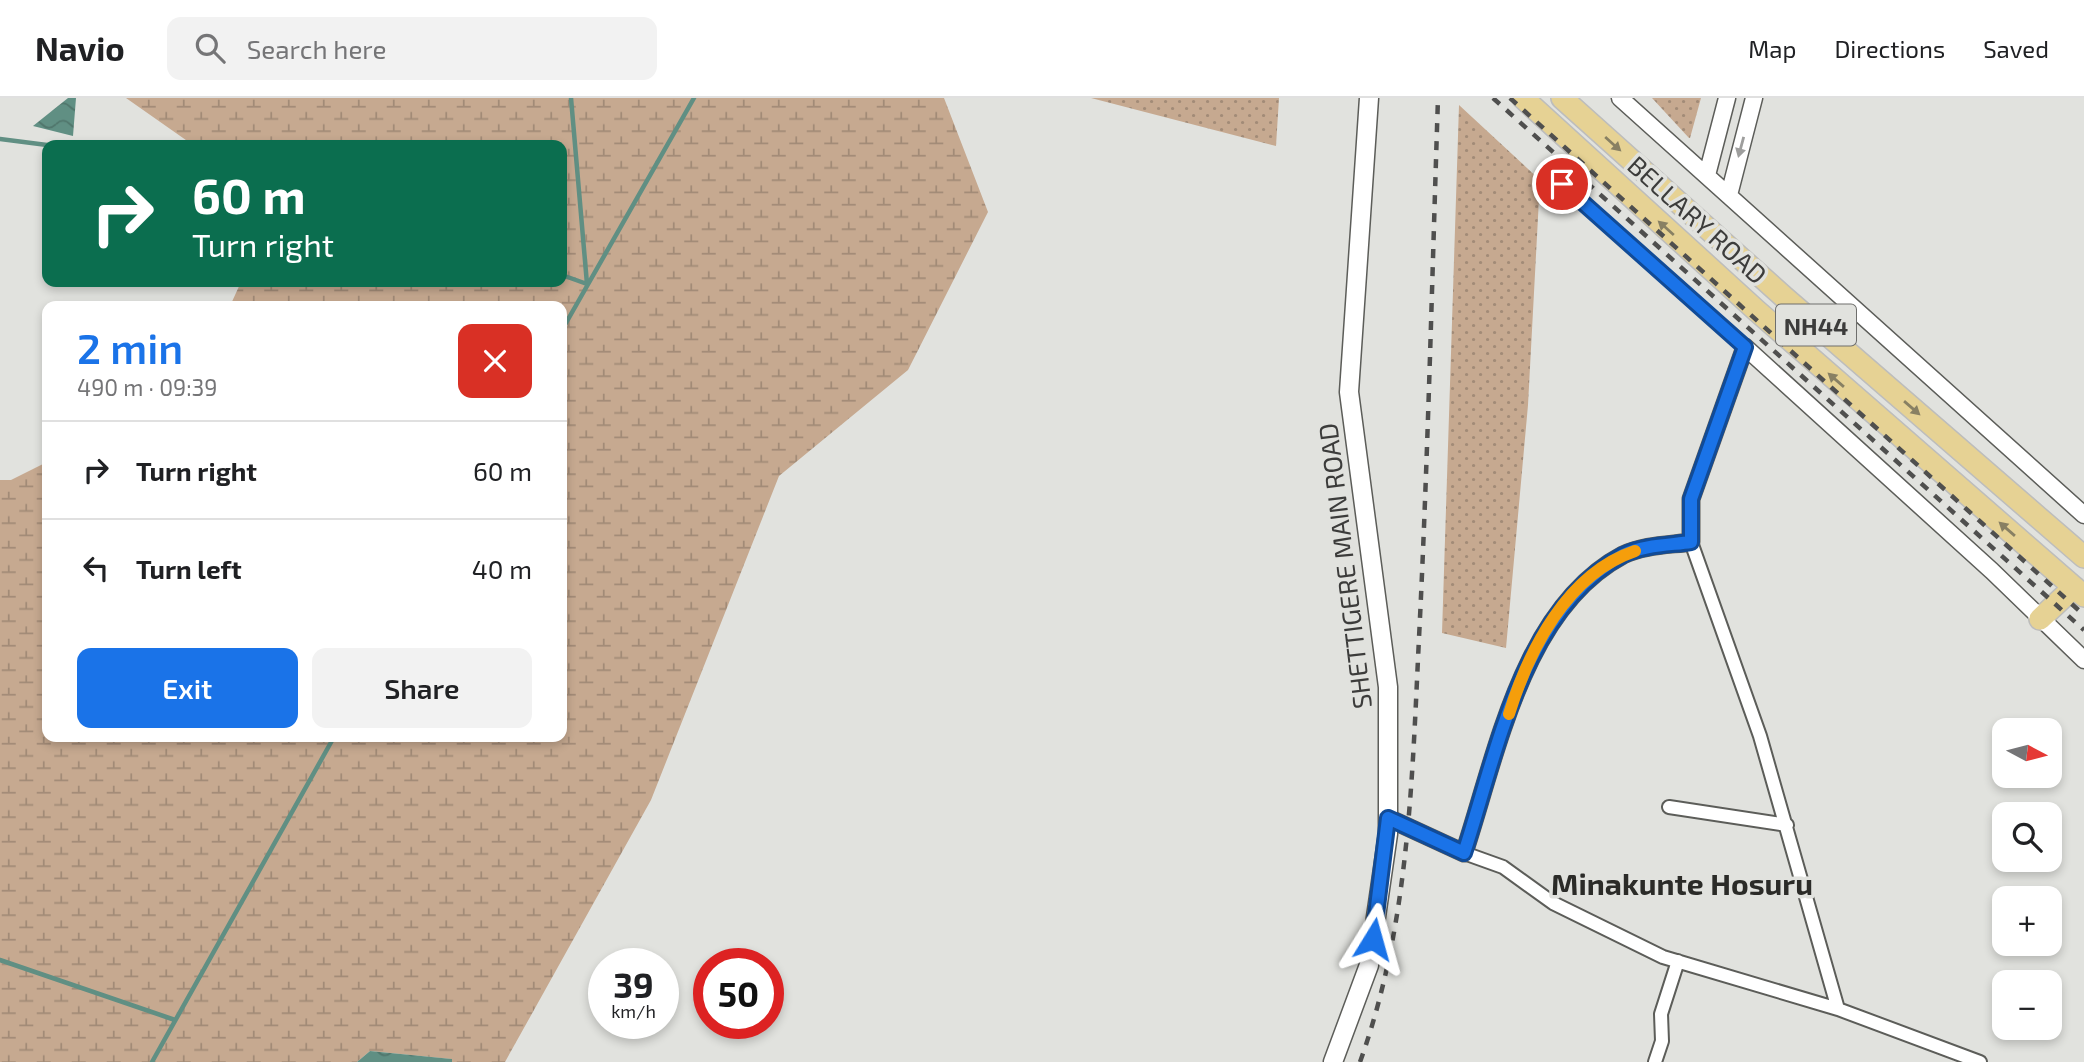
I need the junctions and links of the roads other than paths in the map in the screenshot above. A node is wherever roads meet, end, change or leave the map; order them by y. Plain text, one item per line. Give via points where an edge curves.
1 (1369, 98) edge
2 (1523, 98) edge
3 (1562, 98) edge
4 (1620, 98) edge
5 (1727, 98) edge
6 (1754, 98) edge
7 (1707, 176) junction
8 (1562, 184) dead end
9 (1728, 195) junction
10 (1745, 347) junction
11 (2084, 515) edge
12 (1691, 542) junction
13 (2079, 553) edge
14 (2072, 586) edge
15 (2040, 619) junction
16 (2084, 660) edge
17 (1669, 807) dead end
18 (1388, 818) junction
19 (1787, 825) junction
20 (1464, 853) junction
21 (1678, 961) junction
22 (1838, 1009) junction
23 (1333, 1062) edge
24 (1655, 1062) edge
25 (1980, 1062) edge

1 - 18 main road, SHETTIGERE MAIN ROAD via 1349,392 1388,687
14 -> 2 highway, BELLARY ROAD / NH44
3 -> 13 highway, BELLARY ROAD / NH44
4 - 7 street
5 - 7 street
6 -> 9 street
7 - 9 street
8 - 10 street
9 - 11 street
10 - 12 street via 1691,499
10 - 15 street
12 - 19 street
12 - 20 street via 1624,554 1565,603 1545,629 1520,682
14 - 15 highway
15 - 16 street
17 - 19 street
18 - 20 street
18 - 23 main road, SHETTIGERE MAIN ROAD via 1369,965
19 - 22 street
20 - 21 street via 1503,867 1553,903
21 - 22 street
21 - 24 street via 1661,1014 1662,1041
22 - 25 street

